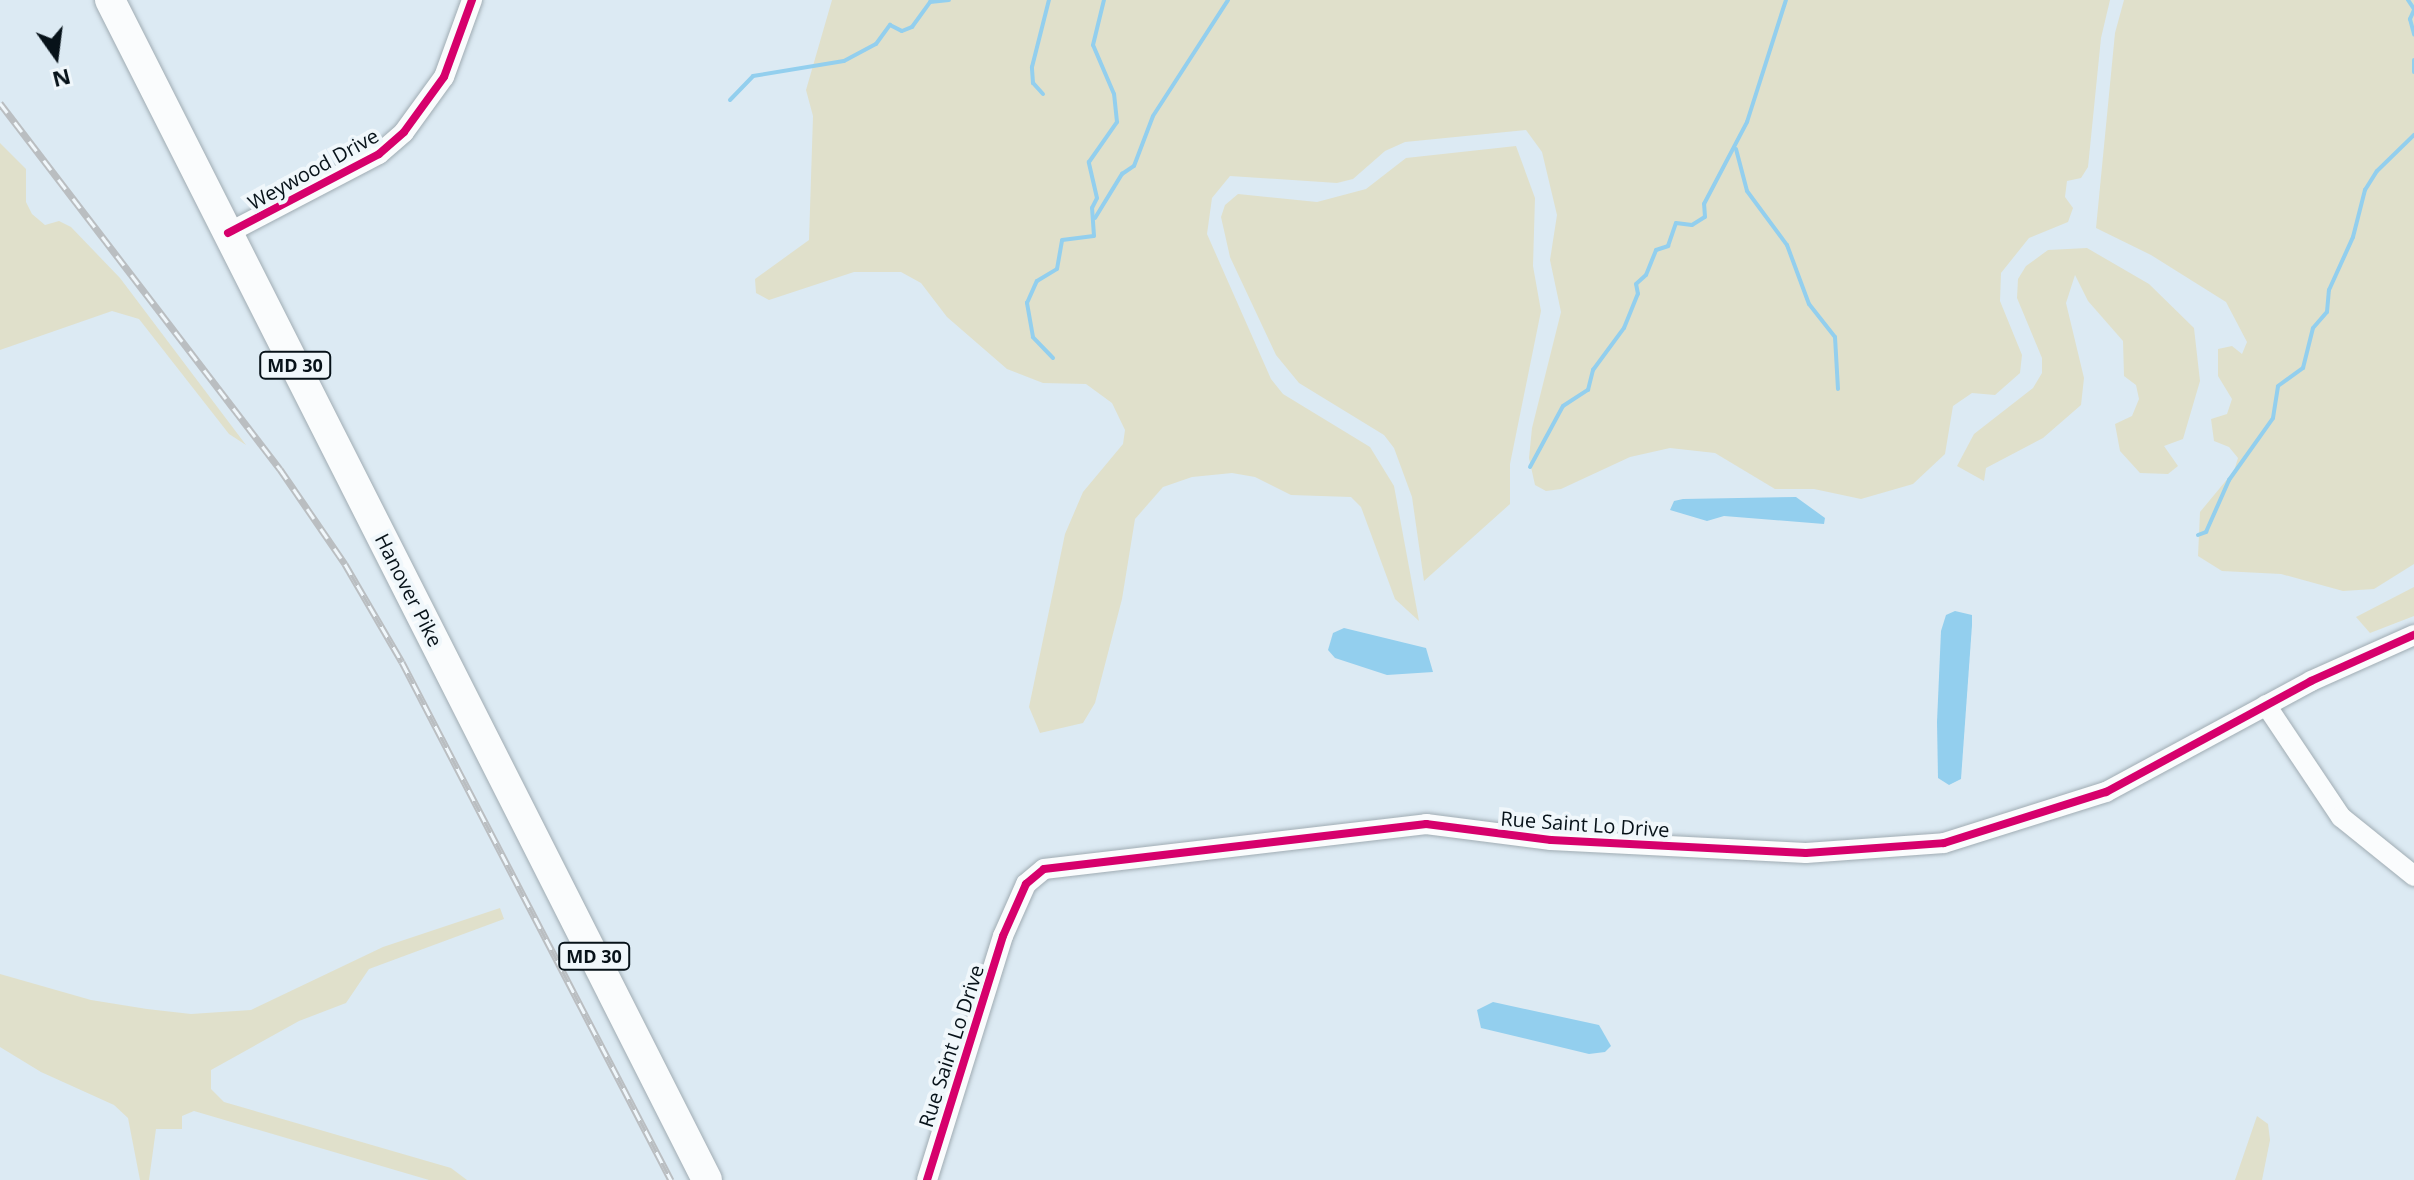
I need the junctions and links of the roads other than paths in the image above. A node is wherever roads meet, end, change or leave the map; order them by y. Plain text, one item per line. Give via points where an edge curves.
1 (110, 0) edge
2 (472, 0) edge
3 (228, 233) junction
4 (2414, 635) edge
5 (2266, 705) junction
6 (2414, 876) edge
7 (926, 1179) edge
8 (707, 1180) edge

1 - 3 highway, Hanover Pike / MD 30
2 - 3 street, Weywood Drive via 444,77 398,138 379,154
3 - 8 highway, Hanover Pike / MD 30
4 - 5 street, Rue Saint Lo Drive
5 - 6 street via 2341,817
5 - 7 street, Rue Saint Lo Drive via 2106,792 1989,832 1906,849 1806,853 1660,846 1516,837 1426,824 1044,869 1026,884 1003,936

